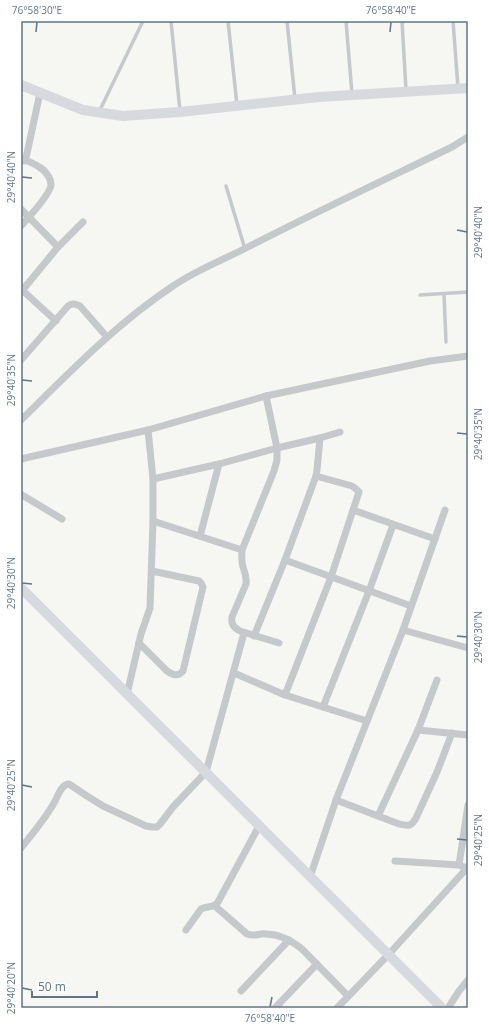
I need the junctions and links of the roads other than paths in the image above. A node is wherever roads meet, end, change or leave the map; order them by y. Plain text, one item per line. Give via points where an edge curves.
1 (143, 21) edge
2 (171, 21) edge
3 (228, 21) edge
4 (287, 21) edge
5 (346, 21) edge
6 (402, 21) edge
7 (453, 21) edge
8 (21, 85) edge
9 (463, 89) edge
10 (406, 92) junction
11 (40, 93) junction
12 (352, 95) junction
13 (295, 100) junction
14 (237, 106) junction
15 (180, 112) junction
16 (98, 113) junction
17 (468, 138) edge
18 (23, 161) edge
19 (226, 186) dead end
20 (21, 209) edge
21 (29, 216) junction
22 (83, 222) dead end
23 (21, 226) edge
24 (58, 247) junction
25 (245, 249) junction
26 (22, 290) edge
27 (468, 292) edge
28 (444, 294) junction
29 (420, 295) dead end
30 (56, 321) junction
31 (107, 337) junction
32 (446, 342) dead end
33 (468, 356) edge
34 (21, 360) edge
35 (266, 396) junction
36 (21, 420) edge
37 (148, 430) junction
38 (340, 432) dead end
39 (320, 438) junction
40 (277, 448) junction
41 (21, 459) edge
42 (219, 464) junction
43 (316, 476) junction
44 (153, 479) junction
45 (21, 494) edge
46 (353, 510) junction
47 (445, 510) dead end
48 (62, 519) dead end
49 (153, 522) junction
50 (393, 525) junction
51 (200, 536) junction
52 (435, 539) junction
53 (242, 550) junction
54 (285, 560) junction
55 (152, 571) junction
56 (331, 577) junction
57 (21, 588) edge
58 (369, 592) junction
59 (411, 606) junction
60 (403, 630) junction
61 (244, 633) junction
62 (254, 636) junction
63 (139, 643) junction
64 (279, 643) dead end
65 (468, 648) edge
66 (234, 673) junction
67 (437, 680) dead end
68 (127, 694) junction
69 (285, 695) junction
70 (323, 707) junction
71 (366, 721) junction
72 (418, 730) junction
73 (452, 733) junction
74 (468, 735) edge
75 (206, 772) junction
76 (336, 800) junction
77 (468, 805) edge
78 (378, 816) junction
79 (259, 826) junction
80 (21, 848) edge
81 (395, 861) dead end
82 (459, 865) junction
83 (468, 868) edge
84 (310, 877) junction
85 (215, 906) junction
86 (186, 930) dead end
87 (289, 940) junction
88 (389, 954) junction
89 (317, 964) junction
90 (468, 980) edge
91 (241, 991) dead end
92 (348, 996) junction
93 (275, 1008) edge
94 (337, 1008) edge
95 (442, 1008) edge
96 (448, 1008) edge

1 - 16 lane
2 - 15 lane
3 - 14 lane
4 - 13 lane
5 - 12 lane
6 - 10 lane
7 - 9 lane
8 - 11 street
9 - 10 street
10 - 12 street
11 - 16 street via 83,110
11 - 18 street
12 - 13 street
13 - 14 street
14 - 15 street
15 - 16 street via 123,116
17 - 25 street
18 - 21 street via 44,170 51,183 46,196
19 - 25 lane
20 - 21 street
21 - 23 street
21 - 24 street
22 - 24 street
24 - 26 street
25 - 31 street via 174,285
26 - 30 street
27 - 28 lane
28 - 29 lane
28 - 32 lane
30 - 31 street via 68,306 77,305
30 - 34 street
31 - 36 street
33 - 35 street via 430,361
35 - 37 street
35 - 40 street
37 - 41 street
37 - 44 street
38 - 39 street
39 - 40 street
39 - 43 street
40 - 42 street
40 - 53 street via 274,471
42 - 44 street
42 - 51 street
43 - 46 street via 356,488 359,492
43 - 54 street
44 - 49 street
45 - 48 street
46 - 50 street
46 - 56 street
47 - 52 street
49 - 51 street
49 - 55 street
50 - 52 street
50 - 58 street
51 - 53 street
52 - 59 street
53 - 61 street via 247,579 232,621 234,628
54 - 56 street
54 - 62 street
55 - 63 street via 150,608
55 - 63 street via 199,581 203,587 183,671 180,674 172,675
56 - 58 street
56 - 69 street
57 - 68 street
58 - 59 street
58 - 70 street
59 - 60 street
60 - 65 street
60 - 71 street
61 - 62 street
61 - 66 street
62 - 64 street
63 - 68 street
66 - 69 street
66 - 75 street
67 - 72 street
68 - 75 street
69 - 70 street
70 - 71 street
71 - 76 street
72 - 73 street
72 - 78 street
73 - 74 street
73 - 78 street via 438,772 412,824 399,824
75 - 79 street
75 - 80 street via 157,827 146,826 103,806 66,784
76 - 78 street
76 - 84 street
77 - 82 street
79 - 84 street
79 - 85 street
81 - 82 street
82 - 83 street
83 - 88 street
84 - 88 street
85 - 86 street via 201,909
85 - 87 street via 250,935 267,934
87 - 89 street
87 - 91 street
88 - 92 street
88 - 95 street
89 - 92 street
89 - 93 street
90 - 96 street
92 - 94 street

